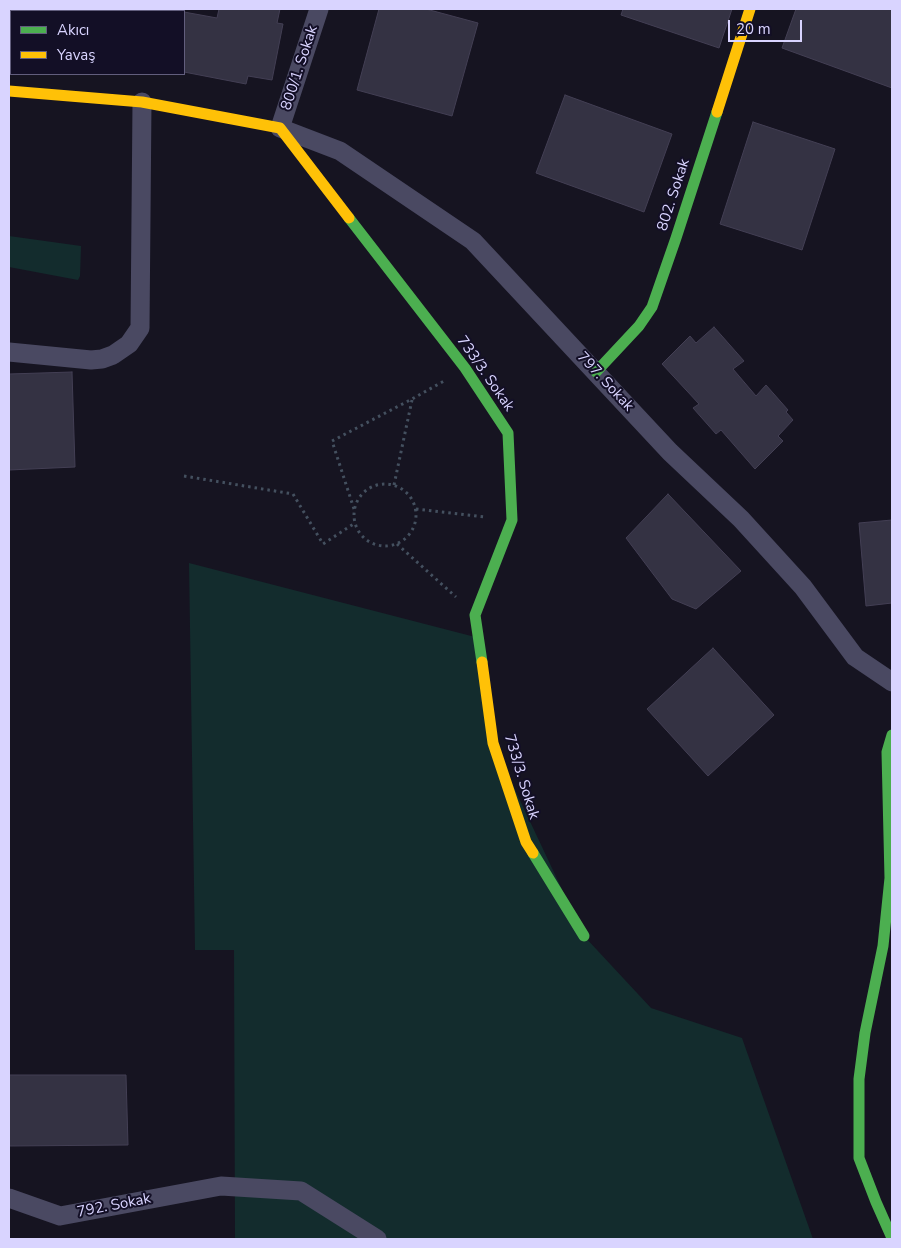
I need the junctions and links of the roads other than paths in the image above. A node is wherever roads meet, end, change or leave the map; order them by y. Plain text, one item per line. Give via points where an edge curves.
1 (320, 9) edge
2 (750, 9) edge
3 (9, 91) edge
4 (142, 102) junction
5 (280, 128) junction
6 (9, 352) edge
7 (596, 372) junction
8 (892, 682) edge
9 (892, 735) edge
10 (584, 936) dead end
11 (9, 1198) edge
12 (892, 1238) edge
13 (377, 1239) edge

1 - 5 street, 800/1. Sokak
2 - 7 street, 802. Sokak via 652,308
3 - 4 street
4 - 5 street
4 - 6 street via 140,328 129,344 113,356 102,359
5 - 7 street, 797. Sokak via 340,151 473,241
5 - 10 street, 733/3. Sokak via 465,368 508,433 512,520 475,615 493,743 526,842
7 - 8 street, 797. Sokak via 803,587 855,656
9 - 12 street via 888,752 890,878 883,946 859,1079 859,1158
11 - 13 street, 792. Sokak via 60,1216 221,1186 301,1192

